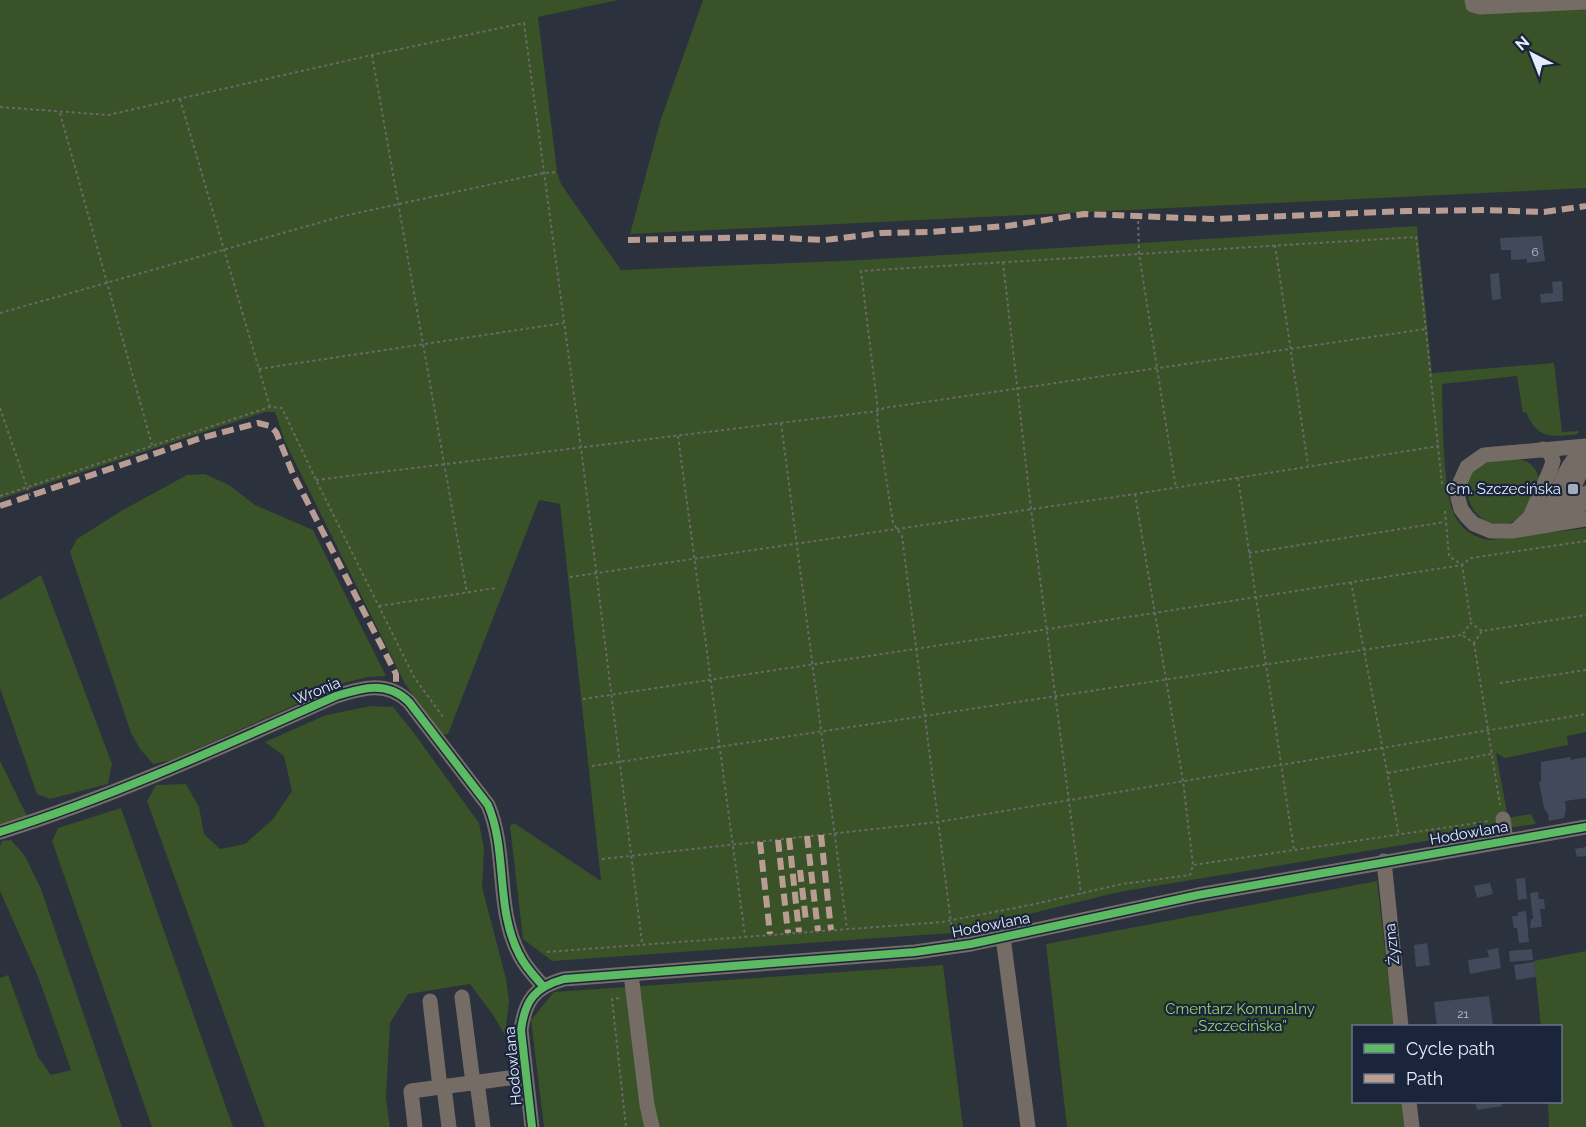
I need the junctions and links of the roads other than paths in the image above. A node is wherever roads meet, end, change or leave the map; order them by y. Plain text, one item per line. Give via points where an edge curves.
1 (1472, 0) edge
2 (1586, 2) edge
3 (1586, 447) edge
4 (1543, 449) junction
5 (1586, 460) edge
6 (1586, 493) edge
7 (1586, 519) edge
8 (1562, 523) junction
9 (1545, 526) junction
10 (1529, 528) junction
11 (1512, 531) junction
12 (1503, 819) road end
13 (1586, 827) edge
14 (0, 832) edge
15 (1506, 840) junction
16 (1384, 861) junction
17 (1003, 937) junction
18 (631, 974) junction
19 (544, 987) junction
20 (462, 998) dead end
21 (430, 1001) dead end
22 (1401, 1025) edge
23 (525, 1076) junction
24 (475, 1082) junction
25 (442, 1087) junction
26 (1409, 1103) edge
27 (415, 1127) edge
28 (449, 1127) edge
29 (483, 1127) edge
30 (532, 1127) edge
31 (652, 1127) edge
32 (1028, 1127) edge
33 (1412, 1127) edge

1 - 2 street via 1473,5 1480,7
3 - 4 street
3 - 10 street via 1568,466 1546,515
4 - 11 street via 1552,457 1551,468 1530,517
4 - 11 street via 1484,455 1461,476 1458,498 1467,517 1483,529
5 - 9 street via 1562,513
6 - 8 street via 1575,515
7 - 8 street
8 - 9 street
9 - 10 street
10 - 11 street
12 - 15 street
13 - 15 street, Hodowlana
14 - 19 street, Wronia via 146,778 336,696 385,687 409,702 488,805 498,839 514,943 527,968
15 - 16 street, Hodowlana
16 - 17 street, Hodowlana via 1198,895
16 - 22 street, Żyzna
17 - 18 street, Hodowlana via 915,952
17 - 32 street
18 - 19 street, Hodowlana via 564,979
18 - 31 street
19 - 23 street, Hodowlana via 530,999 520,1030
20 - 24 street
21 - 25 street
23 - 24 street
23 - 30 street, Hodowlana
24 - 25 street
24 - 29 street
25 - 27 street via 411,1092
25 - 28 street
26 - 33 street

